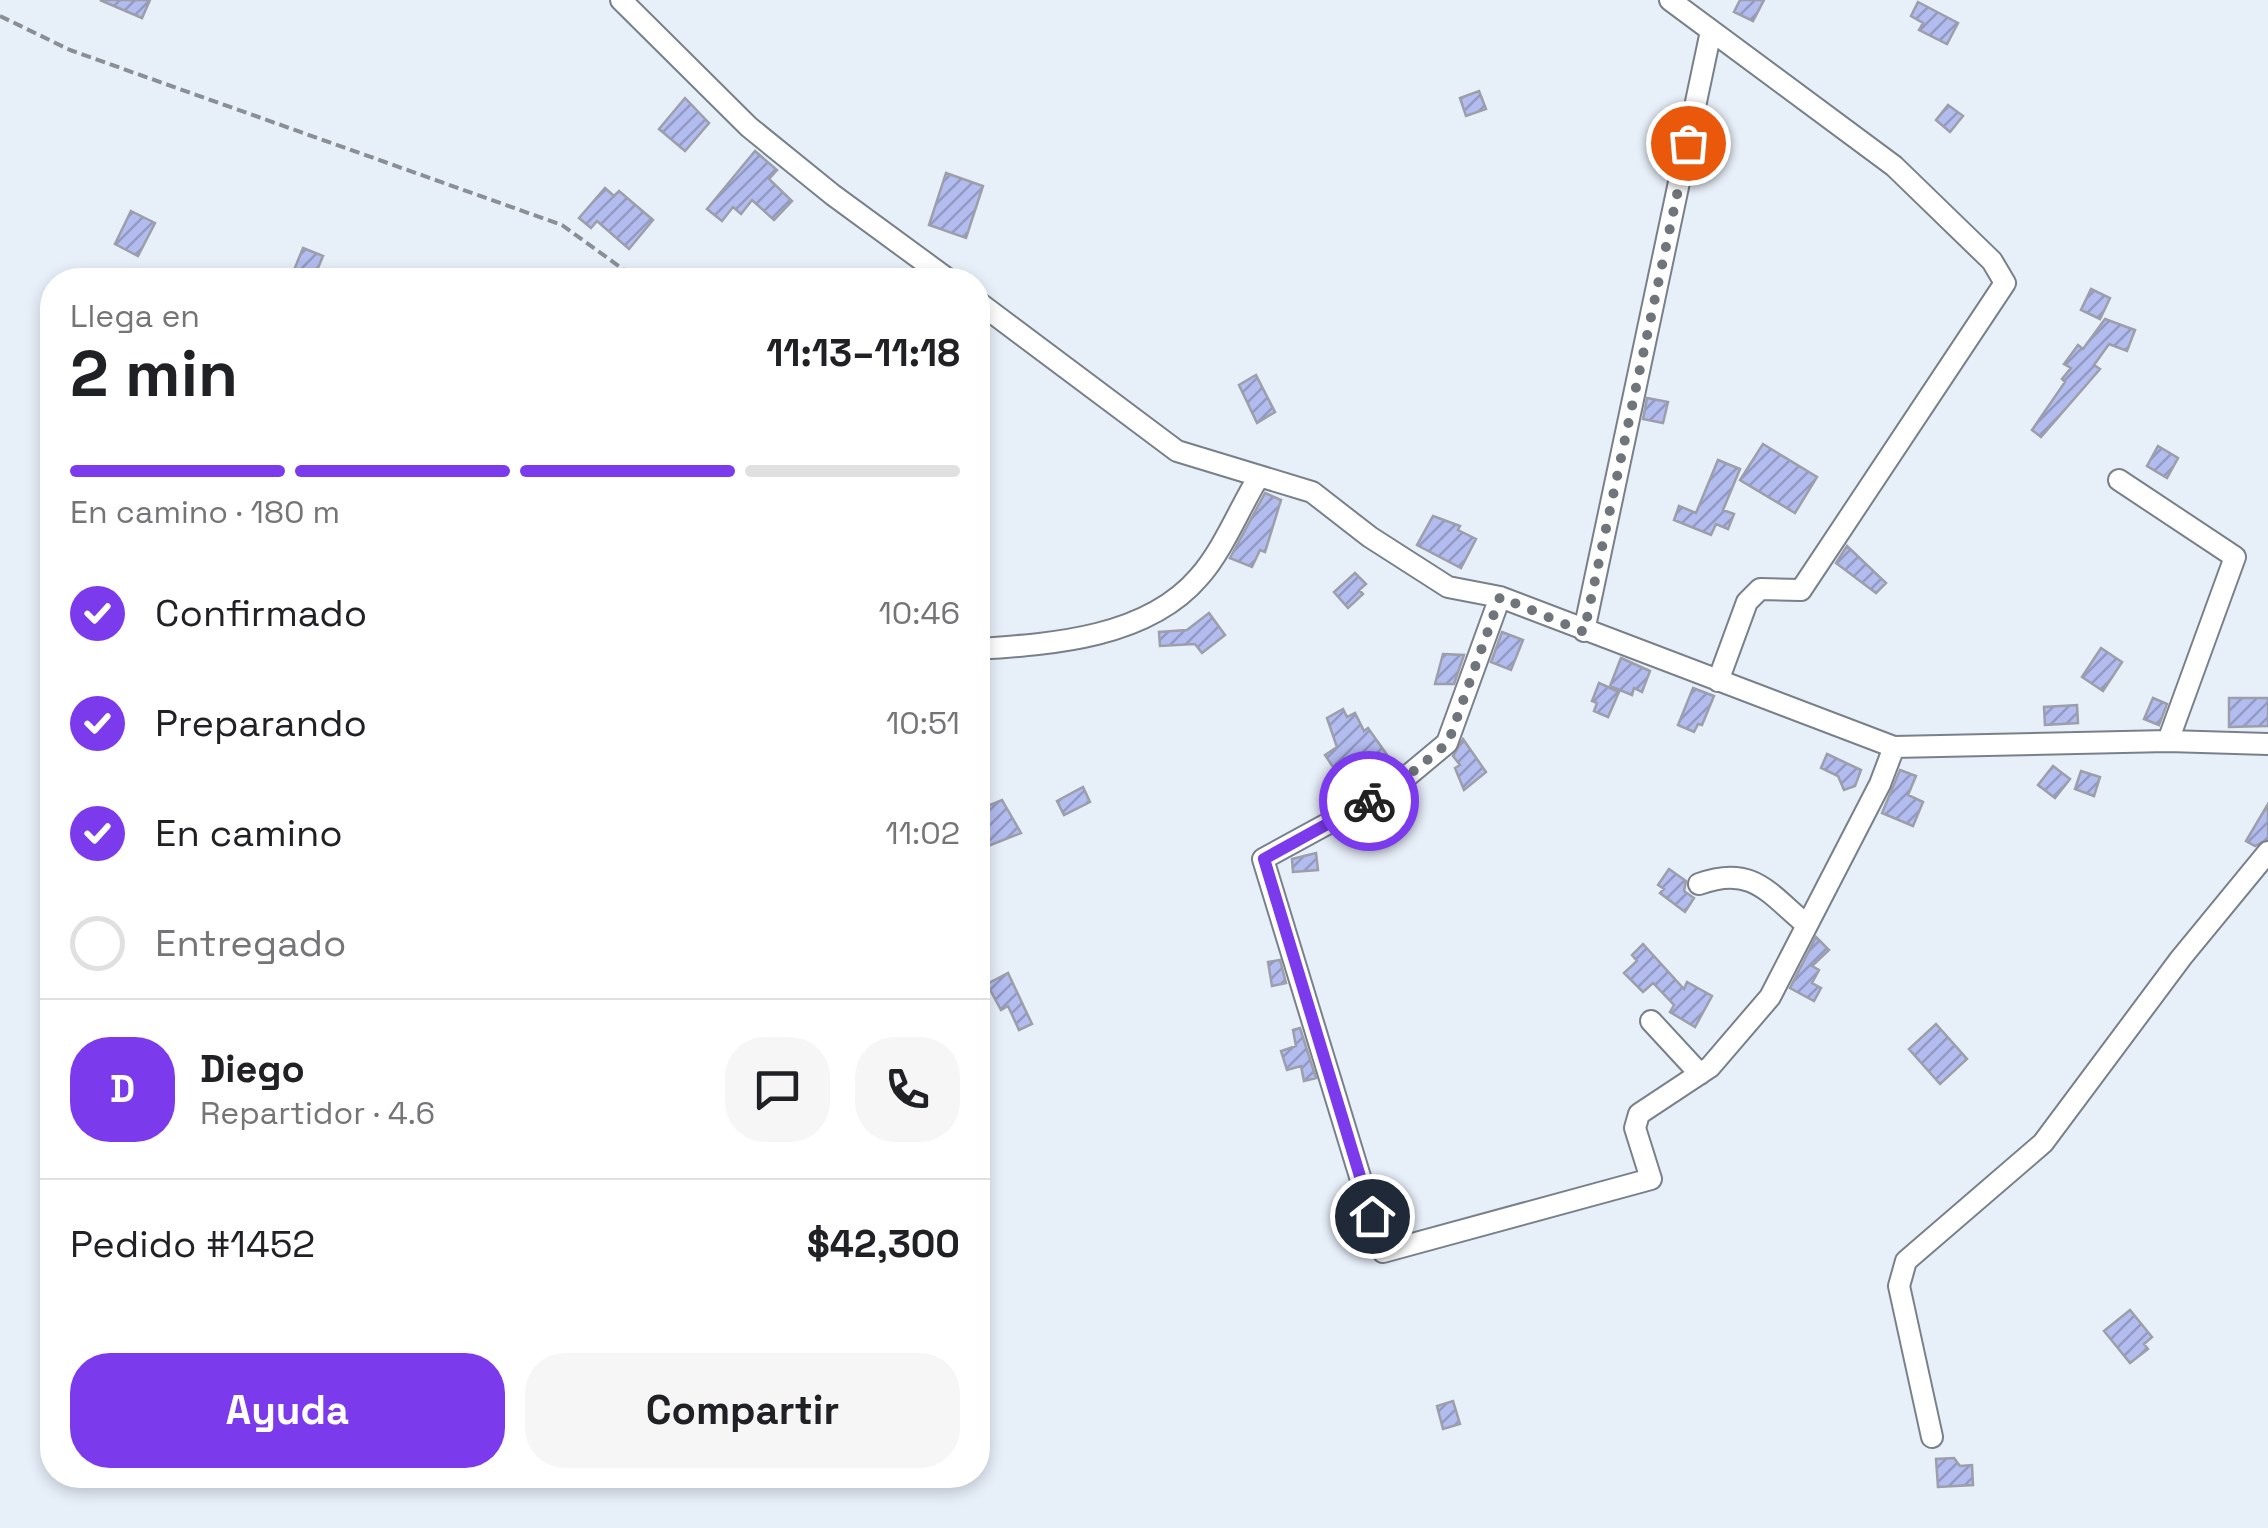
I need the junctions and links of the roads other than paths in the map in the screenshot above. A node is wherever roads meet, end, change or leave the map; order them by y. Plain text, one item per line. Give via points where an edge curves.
1 (621, 0) edge
2 (1670, 0) edge
3 (1711, 30) junction
4 (931, 268) edge
5 (990, 311) edge
6 (1258, 478) junction
7 (2118, 480) dead end
8 (1500, 597) junction
9 (1584, 632) junction
10 (990, 648) edge
11 (1718, 682) junction
12 (2168, 741) junction
13 (2268, 744) edge
14 (1894, 747) junction
15 (2268, 852) edge
16 (1699, 884) dead end
17 (1807, 925) junction
18 (1651, 1020) dead end
19 (1700, 1074) junction
20 (1932, 1437) dead end

1 - 4 street via 749,127
2 - 3 street
3 - 9 street
3 - 11 street via 1894,166 1992,261 2005,283 1801,590 1760,589 1746,602
5 - 6 street via 1176,451
6 - 8 street via 1312,492 1448,587
6 - 10 street via 1202,574 1181,596 1122,628
7 - 12 street via 2235,557
8 - 9 street
8 - 19 street via 1448,743 1393,788 1264,859 1383,1252 1650,1179 1635,1128 1639,1114
9 - 11 street
11 - 14 street
12 - 13 street
12 - 14 street
14 - 17 street
15 - 20 street via 2043,1143 1906,1261 1899,1286
16 - 17 street via 1748,878
17 - 19 street via 1770,997
18 - 19 street

